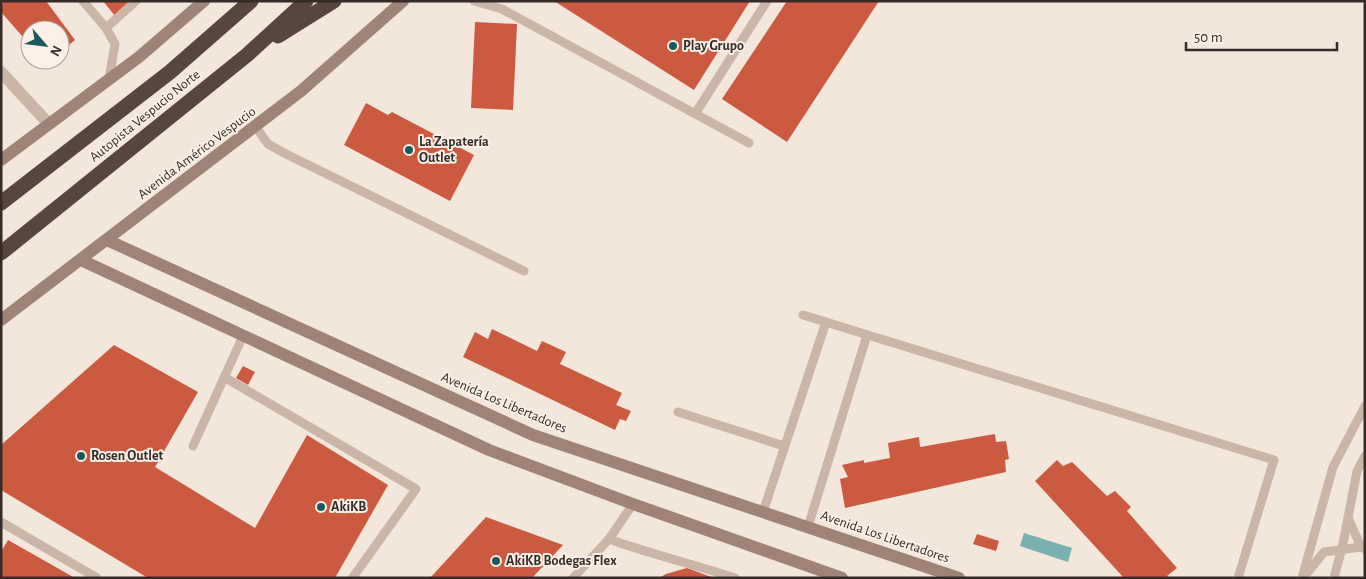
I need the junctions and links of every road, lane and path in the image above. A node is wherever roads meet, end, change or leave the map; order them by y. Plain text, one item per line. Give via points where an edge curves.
1 (83, 1) edge
2 (136, 1) edge
3 (204, 1) edge
4 (251, 1) edge
5 (306, 1) edge
6 (334, 1) edge
7 (403, 1) edge
8 (474, 1) edge
9 (767, 1) edge
10 (106, 28) junction
11 (247, 55) junction
12 (1, 72) edge
13 (109, 79) junction
14 (695, 114) junction
15 (48, 123) junction
16 (256, 127) junction
17 (749, 143) dead end
18 (1, 160) edge
19 (1, 203) edge
20 (107, 240) junction
21 (1, 253) edge
22 (81, 260) junction
23 (524, 271) dead end
24 (803, 315) dead end
25 (1, 320) edge
26 (826, 322) junction
27 (867, 335) junction
28 (243, 336) junction
29 (224, 377) junction
30 (1365, 406) edge
31 (678, 412) dead end
32 (193, 446) dead end
33 (784, 446) junction
34 (1365, 456) edge
35 (633, 504) junction
36 (763, 512) junction
37 (1348, 518) junction
38 (1, 522) edge
39 (808, 526) junction
40 (609, 539) junction
41 (1363, 548) edge
42 (1341, 550) junction
43 (353, 577) edge
44 (97, 578) edge
45 (573, 578) edge
46 (735, 578) edge
47 (842, 578) edge
48 (960, 578) edge
49 (1238, 578) edge
50 (1303, 578) edge
51 (1334, 578) edge

1 - 10 lane
2 - 10 lane
3 - 13 street
4 - 19 highway, Autopista Vespucio Norte via 170,72
5 - 11 highway, Autopista Vespucio Norte
6 - 11 highway
7 - 16 street, Avenida Américo Vespucio via 346,54
8 - 14 lane via 502,9
9 - 14 lane
10 - 13 lane via 114,44
11 - 21 highway, Autopista Vespucio Norte
12 - 15 street
13 - 15 street
14 - 17 lane
15 - 18 street
16 - 20 street, Avenida Américo Vespucio
16 - 23 lane via 268,144 284,153
20 - 22 street, Avenida Américo Vespucio
20 - 36 street, Avenida Los Libertadores via 534,435
22 - 25 street, Avenida Américo Vespucio
22 - 28 street
24 - 26 lane
26 - 27 lane
26 - 33 lane
27 - 39 lane
27 - 49 lane via 1274,460
28 - 29 lane
28 - 35 street via 489,450
29 - 32 lane
29 - 43 lane via 416,489
30 - 50 lane via 1333,467
31 - 33 lane
33 - 36 lane
34 - 37 lane via 1357,471
35 - 40 lane
35 - 47 street
36 - 39 street, Avenida Los Libertadores
37 - 41 lane
37 - 42 lane
38 - 44 lane
39 - 48 street, Avenida Los Libertadores
40 - 45 lane
40 - 46 lane via 649,554 689,562
41 - 42 lane
42 - 50 lane via 1324,552
42 - 51 lane

